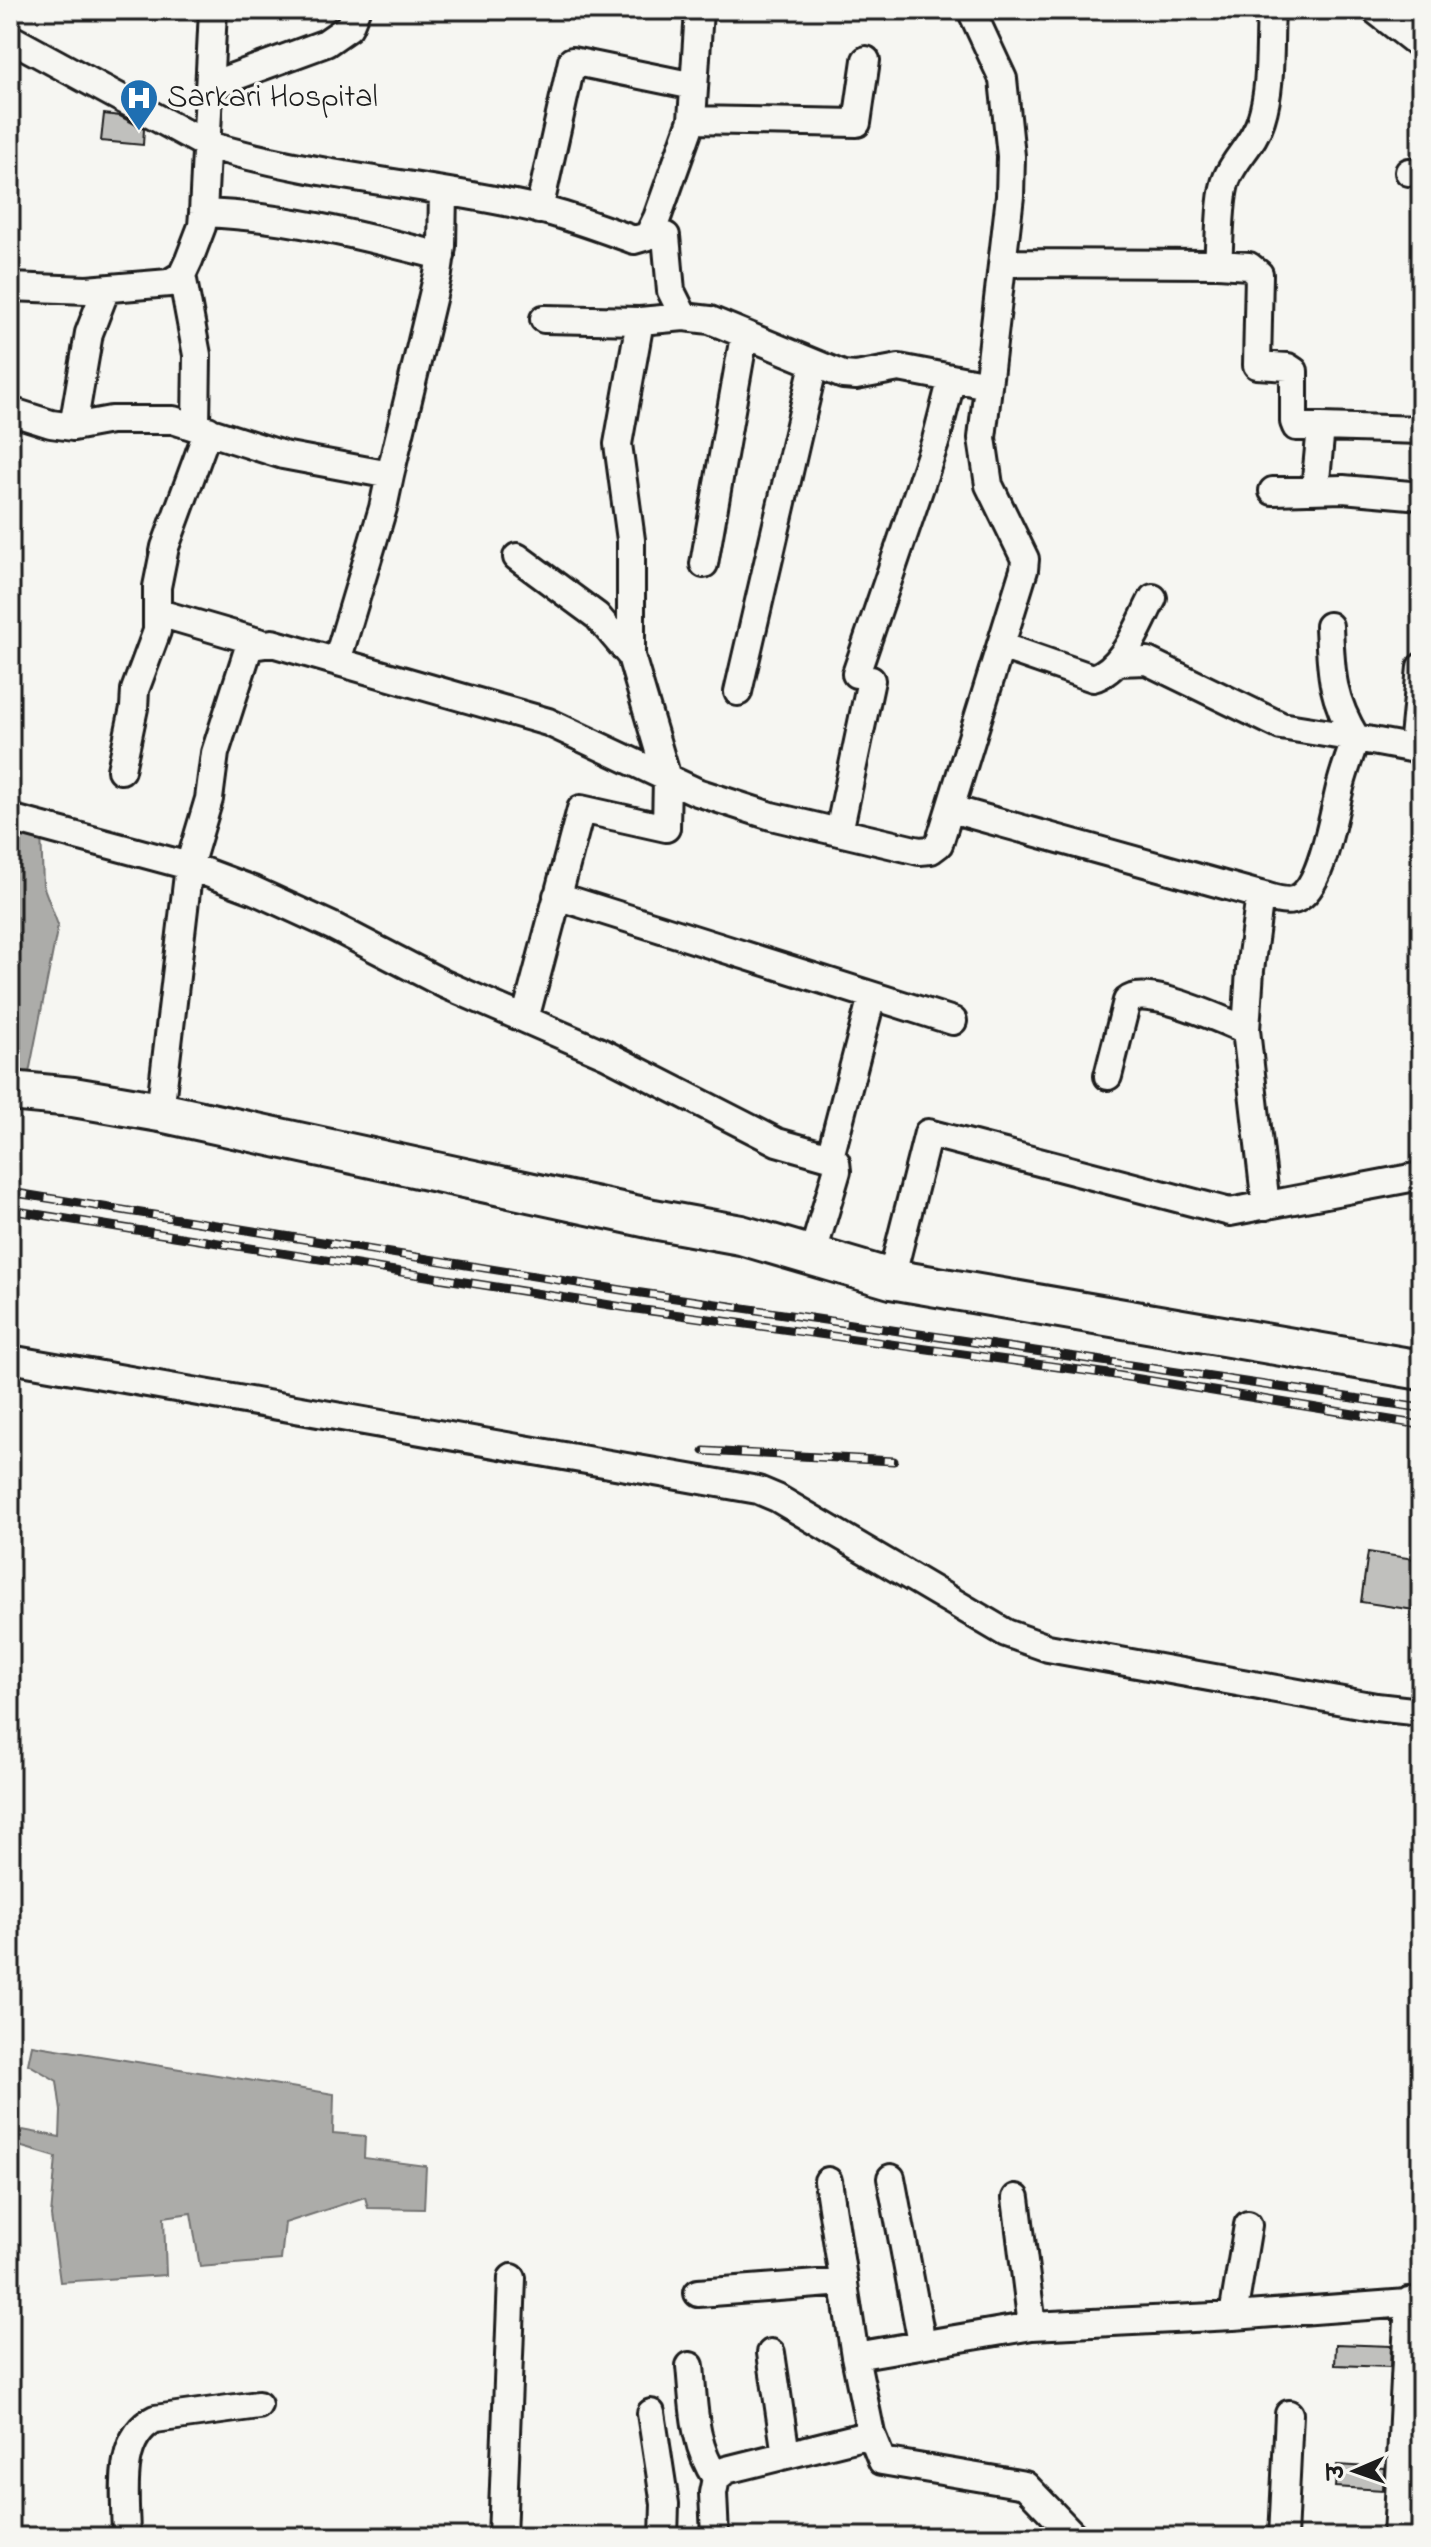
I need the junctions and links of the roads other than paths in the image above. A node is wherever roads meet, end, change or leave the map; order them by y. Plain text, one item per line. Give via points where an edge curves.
1 (213, 10) edge
2 (356, 10) edge
3 (699, 10) edge
4 (972, 10) edge
5 (978, 10) edge
6 (1271, 10) edge
7 (1375, 10) edge
8 (10, 38) edge
9 (1421, 46) edge
10 (866, 60) dead end
11 (209, 86) junction
12 (694, 86) junction
13 (692, 120) junction
14 (205, 144) junction
15 (443, 192) junction
16 (539, 210) junction
17 (203, 213) junction
18 (666, 236) dead end
19 (441, 256) junction
20 (1003, 263) junction
21 (1218, 264) junction
22 (182, 275) junction
23 (10, 287) edge
24 (106, 289) junction
25 (684, 317) junction
26 (544, 319) dead end
27 (640, 321) junction
28 (744, 336) junction
29 (814, 364) junction
30 (952, 378) junction
31 (988, 385) junction
32 (10, 411) edge
33 (73, 427) junction
34 (1321, 427) junction
35 (202, 428) junction
36 (1421, 430) edge
37 (982, 438) junction
38 (936, 440) junction
39 (390, 475) junction
40 (1315, 490) junction
41 (1273, 491) dead end
42 (1421, 496) edge
43 (517, 557) dead end
44 (704, 564) dead end
45 (1153, 598) dead end
46 (159, 613) junction
47 (1329, 626) dead end
48 (262, 643) junction
49 (1001, 646) junction
50 (631, 656) junction
51 (337, 661) junction
52 (1117, 662) junction
53 (1421, 667) edge
54 (738, 692) dead end
55 (1356, 738) junction
56 (1417, 749) edge
57 (121, 770) dead end
58 (667, 778) junction
59 (951, 809) junction
60 (10, 818) edge
61 (839, 832) junction
62 (189, 866) junction
63 (1260, 895) junction
64 (557, 896) junction
65 (872, 996) junction
66 (525, 1019) junction
67 (953, 1021) dead end
68 (1246, 1030) junction
69 (1108, 1076) dead end
70 (10, 1091) edge
71 (160, 1112) junction
72 (830, 1157) junction
73 (1421, 1176) edge
74 (1266, 1206) junction
75 (812, 1256) junction
76 (891, 1279) junction
77 (10, 1359) edge
78 (1421, 1370) edge
79 (1421, 1712) edge
80 (891, 2178) dead end
81 (828, 2181) dead end
82 (1016, 2198) dead end
83 (1248, 2225) dead end
84 (512, 2278) dead end
85 (844, 2282) junction
86 (698, 2293) dead end
87 (1415, 2302) edge
88 (1233, 2316) junction
89 (1032, 2326) junction
90 (922, 2343) junction
91 (771, 2353) dead end
92 (855, 2356) junction
93 (690, 2366) dead end
94 (258, 2405) dead end
95 (651, 2413) dead end
96 (1289, 2414) dead end
97 (871, 2434) junction
98 (786, 2455) junction
99 (716, 2478) junction
100 (126, 2537) edge
101 (502, 2537) edge
102 (664, 2537) edge
103 (715, 2537) edge
104 (1075, 2537) edge
105 (1283, 2537) edge
106 (1397, 2537) edge

1 - 11 street
2 - 11 street via 349,27 326,43
3 - 12 street
4 - 5 street
4 - 20 street via 1003,79 1007,107 1010,196
6 - 21 street via 1262,119 1225,181
7 - 9 street
8 - 14 street
10 - 13 street via 857,123
11 - 14 street
12 - 13 street
12 - 16 street via 572,61
13 - 16 street via 648,236 634,240
14 - 15 street
14 - 17 street
15 - 16 street
15 - 19 street
17 - 19 street via 338,229
17 - 22 street
18 - 25 street via 671,291
19 - 39 street
20 - 21 street
20 - 31 street
21 - 34 street via 1249,266 1259,274 1257,365 1294,371 1296,427
22 - 24 street via 169,283
22 - 35 street via 197,355
23 - 24 street
24 - 33 street via 89,333
25 - 27 street
25 - 28 street via 710,320
26 - 27 street
27 - 50 street via 618,444 631,540
28 - 29 street
28 - 44 street
29 - 30 street via 843,375 899,368
29 - 54 street
30 - 31 street
30 - 38 street
31 - 37 street
32 - 33 street
33 - 35 street via 111,420 173,420
34 - 36 street
34 - 40 street
35 - 39 street via 283,455
35 - 46 street via 165,547 157,587
37 - 38 street
37 - 49 street via 989,485 1025,559
38 - 61 street via 863,677
39 - 51 street
40 - 41 street
40 - 42 street
43 - 50 street via 597,616
45 - 52 street
46 - 48 street
46 - 57 street via 135,690
47 - 55 street via 1332,682 1340,713
48 - 51 street
48 - 62 street via 248,650 215,753 209,799
49 - 52 street via 1093,678
49 - 59 street
50 - 58 street
51 - 58 street via 548,722
52 - 55 street via 1147,661 1281,726
53 - 56 street
55 - 56 street
55 - 63 street via 1326,846 1306,892 1287,901
58 - 61 street via 771,816
58 - 64 street via 666,828 581,809
59 - 61 street via 939,844 931,850
59 - 63 street
60 - 62 street
62 - 66 street via 253,890
62 - 71 street
63 - 68 street
64 - 65 street
64 - 66 street
65 - 67 street
65 - 72 street
66 - 72 street via 777,1142
68 - 69 street via 1195,1009 1132,996
68 - 74 street
70 - 71 street
71 - 75 street via 741,1235
72 - 75 street via 837,1171
73 - 74 street
74 - 76 street via 1230,1212 928,1133
75 - 76 street
76 - 78 street
77 - 79 street via 758,1490 1026,1641
80 - 90 street
81 - 85 street
82 - 89 street
83 - 88 street
84 - 101 street
85 - 86 street
85 - 92 street
87 - 88 street
87 - 106 street
88 - 89 street
89 - 90 street
90 - 92 street
91 - 98 street
92 - 97 street
93 - 99 street via 697,2434 703,2459
94 - 100 street via 145,2424 129,2449
95 - 102 street via 665,2504
96 - 105 street
97 - 98 street
97 - 104 street via 882,2461 1025,2485
98 - 99 street via 726,2470
99 - 103 street

